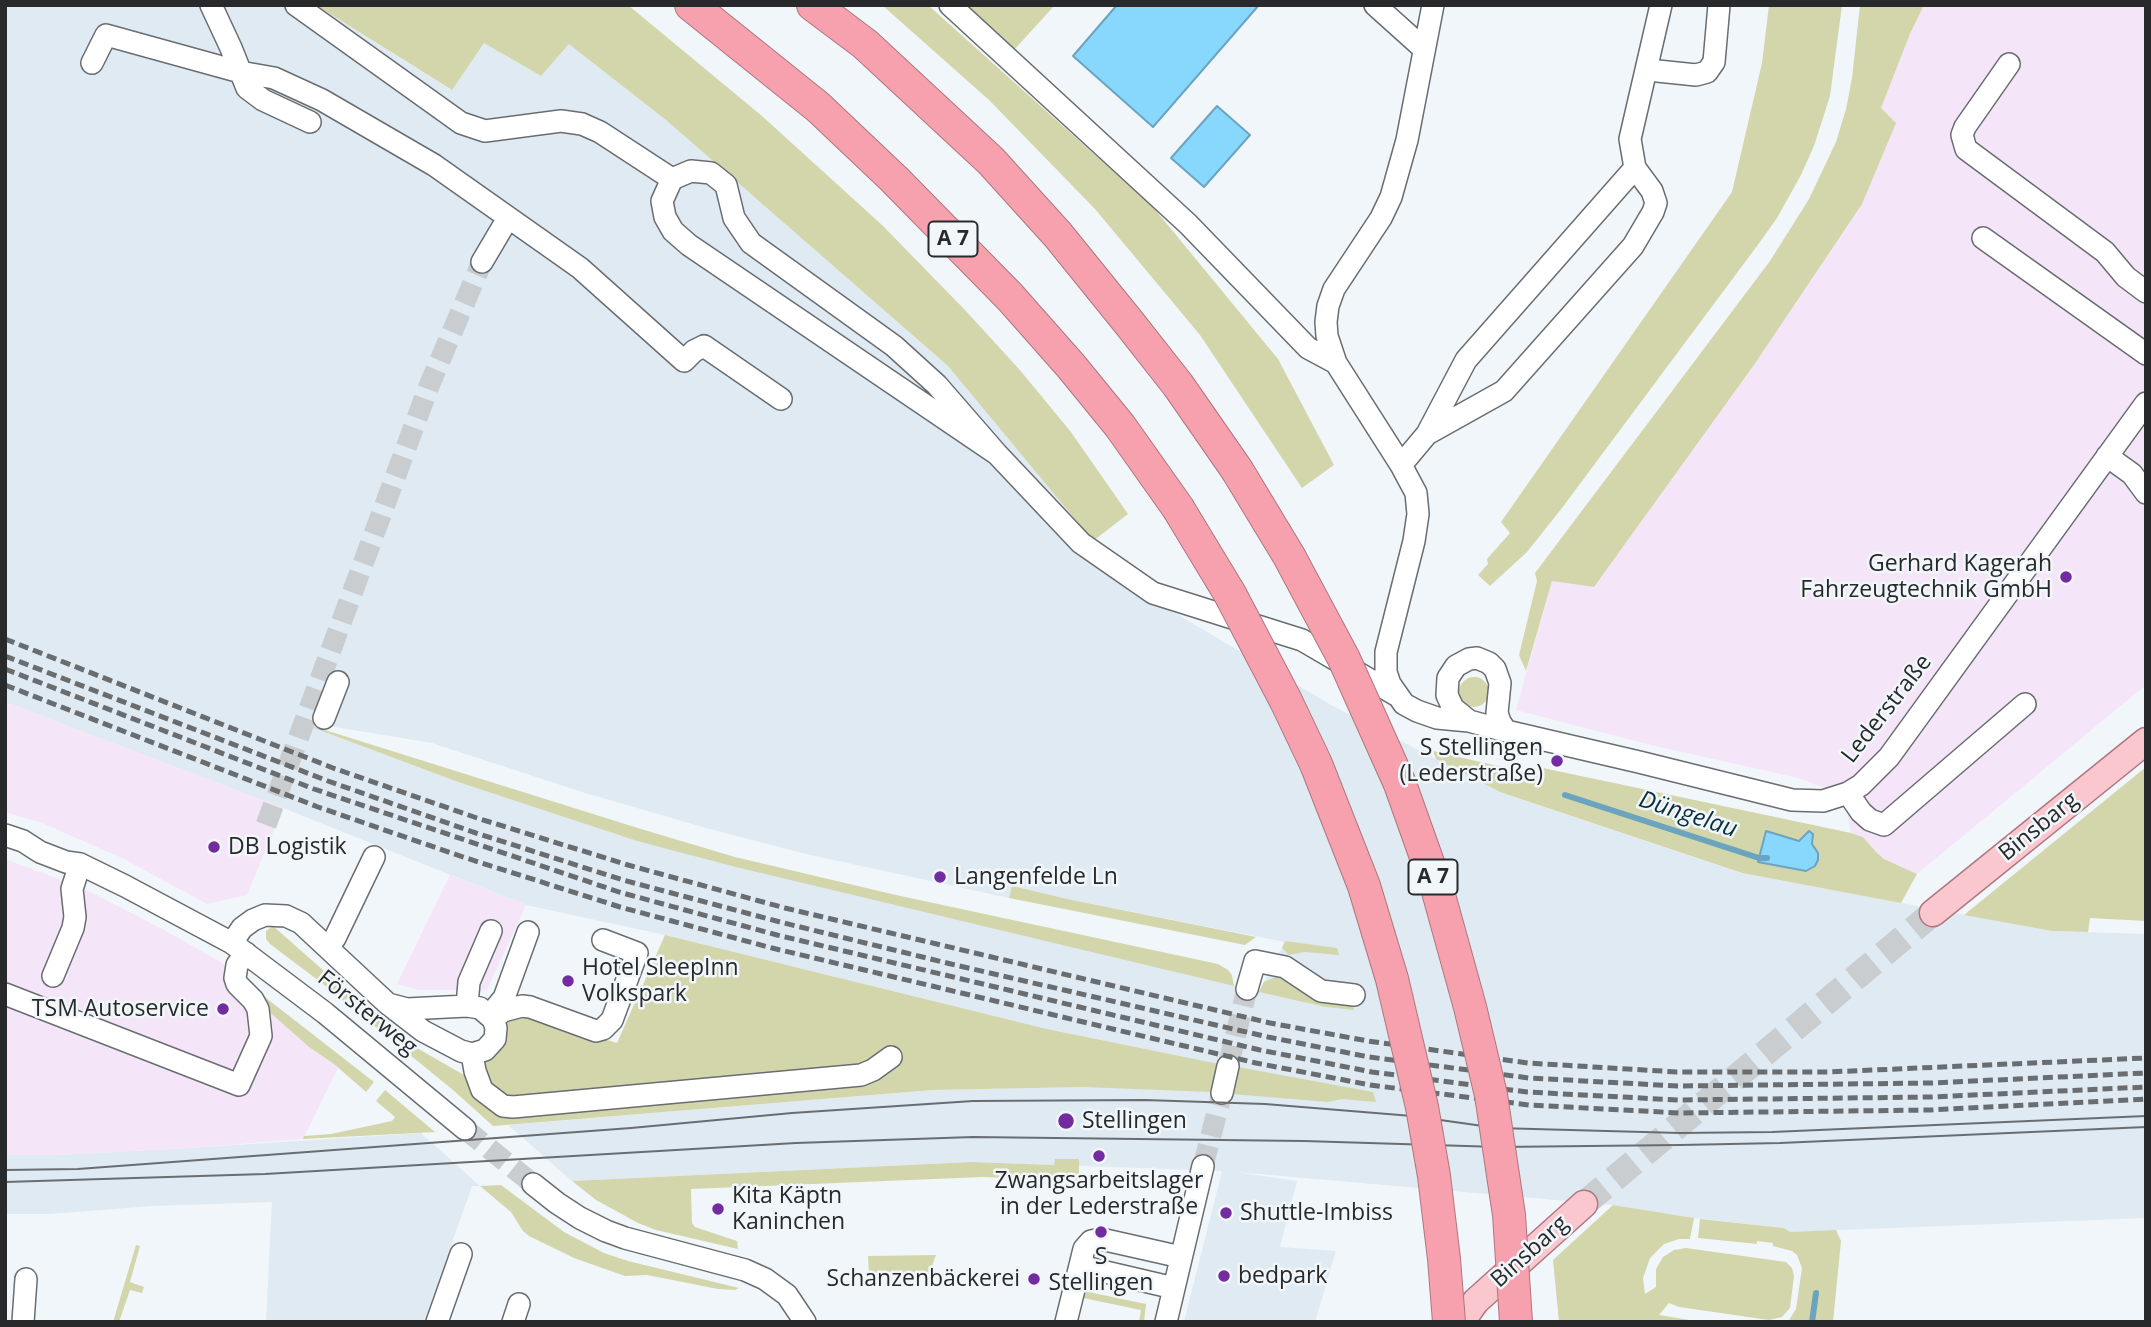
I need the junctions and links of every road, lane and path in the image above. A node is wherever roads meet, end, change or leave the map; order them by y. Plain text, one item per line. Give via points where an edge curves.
1 (211, 5) edge
2 (296, 5) edge
3 (691, 5) edge
4 (813, 5) edge
5 (950, 5) edge
6 (1375, 5) edge
7 (1433, 5) edge
8 (1661, 5) edge
9 (1719, 5) edge
10 (1424, 48) junction
11 (92, 62) dead end
12 (2009, 64) dead end
13 (1648, 70) junction
14 (240, 72) junction
15 (310, 122) dead end
16 (1635, 168) junction
17 (673, 180) junction
18 (508, 218) junction
19 (1983, 238) dead end
20 (482, 262) tunnel mouth
21 (2146, 292) edge
22 (2146, 354) edge
23 (1336, 363) junction
24 (781, 399) dead end
25 (2146, 403) edge
26 (1427, 435) junction
27 (997, 454) junction
28 (2107, 456) junction
29 (1401, 465) junction
30 (2146, 493) edge
31 (338, 682) dead end
32 (1396, 695) junction
33 (2025, 704) dead end
34 (324, 718) dead end
35 (1469, 721) junction
36 (1506, 731) junction
37 (2146, 741) edge
38 (1848, 793) junction
39 (5, 835) edge
40 (374, 857) dead end
41 (80, 864) junction
42 (1933, 913) tunnel mouth
43 (491, 931) dead end
44 (528, 932) dead end
45 (603, 940) dead end
46 (327, 947) junction
47 (239, 948) junction
48 (53, 976) dead end
49 (1247, 989) tunnel mouth
50 (5, 994) edge
51 (1354, 995) dead end
52 (388, 1003) junction
53 (467, 1006) junction
54 (492, 1017) junction
55 (472, 1054) junction
56 (891, 1057) dead end
57 (1228, 1066) tunnel mouth
58 (1222, 1093) tunnel mouth
59 (465, 1129) tunnel mouth
60 (1203, 1166) tunnel mouth
61 (533, 1184) tunnel mouth
62 (1584, 1204) tunnel mouth
63 (461, 1254) dead end
64 (1181, 1257) junction
65 (1080, 1266) junction
66 (26, 1279) dead end
67 (1174, 1288) junction
68 (1476, 1301) junction
69 (23, 1322) edge
70 (437, 1322) edge
71 (805, 1322) edge
72 (1066, 1322) edge
73 (1166, 1322) edge
74 (1437, 1322) edge
75 (1449, 1322) edge
76 (1461, 1322) edge
77 (1516, 1322) edge

1 - 14 street
2 - 17 street via 461,123 485,131 561,121 582,124
3 - 75 highway, A 7, bridge via 818,107 1000,287 1120,426 1178,508 1230,594 1316,764 1364,886 1392,979 1422,1107
4 - 77 highway, A 7, bridge via 865,44 991,161 1058,235 1178,385 1237,470 1344,659 1400,784 1437,888 1471,1007 1491,1095 1509,1215
5 - 23 street via 1188,224 1308,348
6 - 10 street
7 - 10 street
8 - 13 street
9 - 13 street via 1714,62 1707,72
10 - 23 street via 1407,141 1391,197 1328,306 1327,336
11 - 14 street via 106,35
12 - 21 street via 1965,127 1966,149 2105,252
13 - 16 street via 1630,139
14 - 15 street via 247,88 263,100
14 - 18 street via 274,78 322,100 434,165
16 - 26 street via 1466,360
16 - 26 street via 1656,203 1633,246 1504,391
17 - 27 street via 691,171 710,173 726,185 734,218 751,243 894,346 937,385
17 - 27 street via 662,201 673,231 689,245
18 - 20 street
18 - 24 street via 580,268 684,361 704,346
19 - 22 street
23 - 29 street
25 - 28 street, Lederstraße
26 - 29 street
27 - 32 street, Lederstraße via 1081,543 1153,593 1303,640
28 - 30 street via 2132,474
28 - 38 street, Lederstraße via 1889,757
29 - 32 street via 1416,493 1418,514 1386,652 1386,672
31 - 34 street
32 - 35 street, Lederstraße via 1426,715
33 - 38 street via 1884,825 1861,812
35 - 36 street, Lederstraße
35 - 36 street via 1453,708 1447,695 1448,678 1456,666 1476,659 1489,663 1499,675 1497,713
36 - 38 street, Lederstraße via 1792,800 1824,801
37 - 42 main road, Binsbarg
39 - 41 street, Försterweg
40 - 46 street
41 - 47 street, Försterweg
41 - 48 street via 72,889 73,928
43 - 53 street via 470,982
44 - 54 street via 504,998
45 - 54 street via 637,953 612,1020 603,1029 596,1031 522,1006
46 - 47 street, Försterweg via 301,923 279,914 265,915 242,929
46 - 52 street, Försterweg
47 - 50 street via 235,978 258,1009 261,1036 239,1085
47 - 59 street, Försterweg via 326,1013
49 - 51 street via 1255,961 1285,967 1321,991
52 - 53 street, Försterweg via 407,1009
52 - 55 street, Försterweg via 423,1031
53 - 54 street, Försterweg
54 - 55 street via 496,1033 492,1044
55 - 56 street via 482,1090 503,1106 513,1107 861,1075
57 - 58 street
60 - 64 street
61 - 71 street via 568,1211 606,1231 765,1279 787,1296
62 - 68 main road, Binsbarg
63 - 70 street
64 - 65 street via 1097,1239 1086,1246
64 - 67 street
65 - 67 street
65 - 72 street
66 - 69 street
67 - 73 street
68 - 74 main road, Binsbarg
68 - 76 main road, Binsbarg

